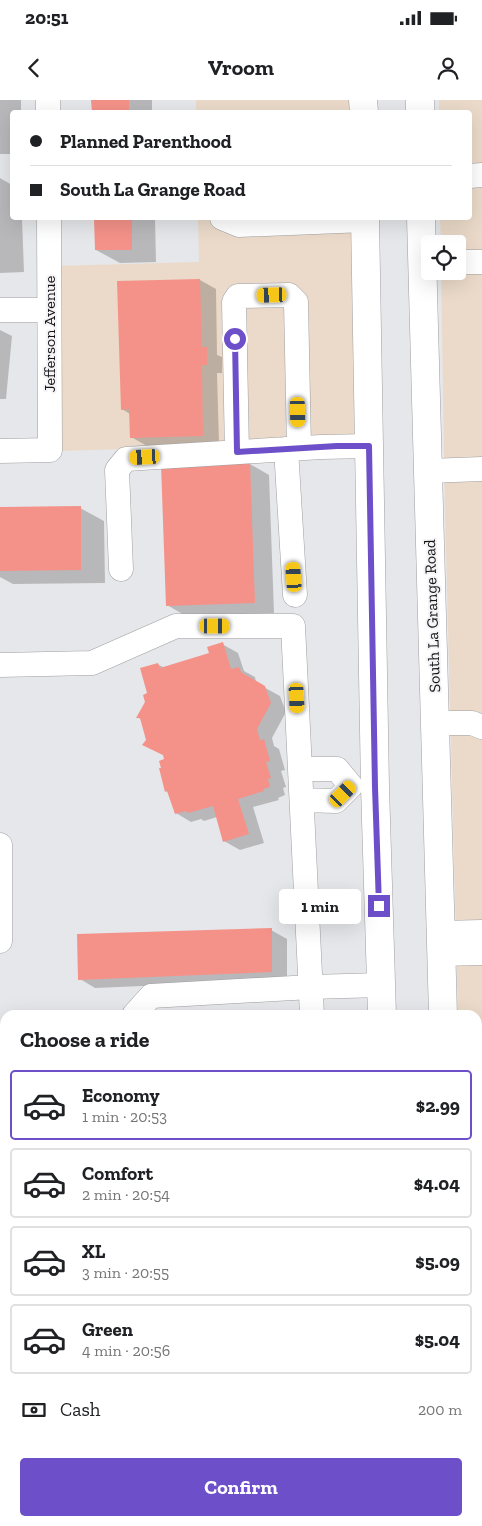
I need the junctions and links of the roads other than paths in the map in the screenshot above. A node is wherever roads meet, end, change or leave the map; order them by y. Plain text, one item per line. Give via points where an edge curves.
1 (48, 220) edge
2 (227, 220) edge
3 (329, 220) edge
4 (365, 220) edge
5 (421, 220) edge
6 (423, 235) edge
7 (466, 262) edge
8 (482, 262) edge
9 (426, 280) edge
10 (0, 310) edge
11 (49, 310) junction
12 (369, 446) junction
13 (292, 449) junction
14 (0, 451) edge
15 (237, 452) junction
16 (482, 469) edge
17 (428, 471) junction
18 (121, 570) dead end
19 (295, 595) dead end
20 (0, 665) edge
21 (435, 723) junction
22 (482, 727) edge
23 (300, 769) junction
24 (363, 786) junction
25 (302, 800) junction
26 (0, 845) edge
27 (482, 932) edge
28 (0, 941) edge
29 (441, 943) junction
30 (482, 953) edge
31 (381, 985) junction
32 (311, 987) junction
33 (138, 1010) edge
34 (312, 1010) edge
35 (382, 1010) edge
36 (442, 1010) edge

1 - 11 street, Jefferson Avenue
2 - 3 street via 238,225
4 - 12 highway
5 - 6 highway, South La Grange Road
7 - 8 street
9 - 17 highway, South La Grange Road
10 - 11 street
11 - 14 street, Jefferson Avenue via 50,450
12 - 13 street
12 - 24 highway
13 - 15 street
13 - 15 street via 296,302 289,295 238,296 234,302
13 - 19 street
15 - 18 street via 126,458 117,470
16 - 17 street
17 - 21 highway, South La Grange Road
20 - 23 street via 92,662 176,626 293,626
21 - 22 street via 472,723
21 - 29 highway, South La Grange Road
23 - 24 street via 337,768
23 - 25 street
24 - 25 street via 336,801
24 - 31 highway
25 - 32 street
26 - 28 street
27 - 29 street
29 - 30 street
29 - 36 highway, South La Grange Road
31 - 32 street
31 - 35 highway
32 - 33 street via 151,996
32 - 34 street

